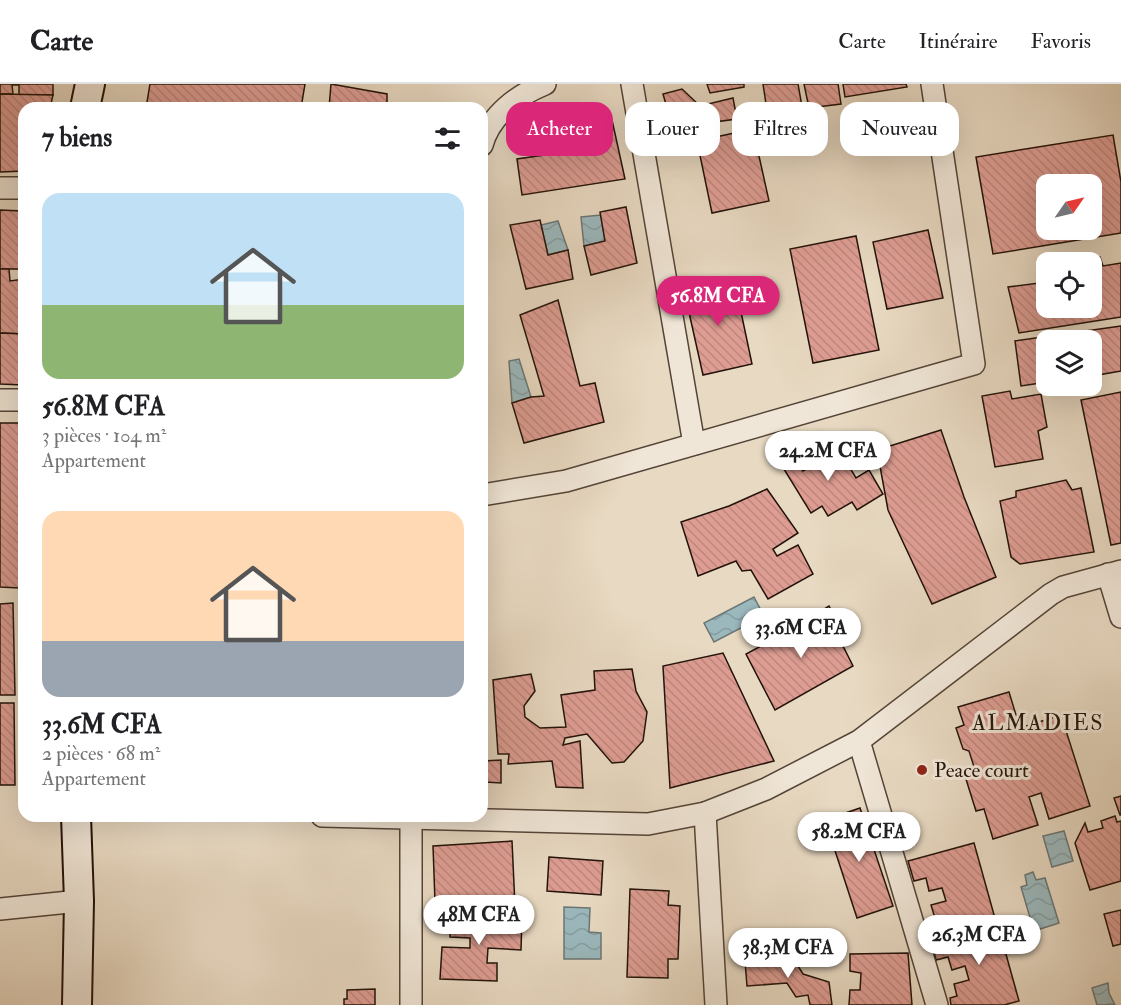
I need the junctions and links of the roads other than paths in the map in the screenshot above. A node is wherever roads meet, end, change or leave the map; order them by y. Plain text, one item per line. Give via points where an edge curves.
1 (90, 84) edge
2 (545, 84) edge
3 (632, 84) edge
4 (932, 84) edge
5 (87, 102) edge
6 (488, 130) edge
7 (0, 188) edge
8 (18, 188) edge
9 (0, 400) edge
10 (18, 400) edge
11 (694, 444) junction
12 (488, 494) edge
13 (1115, 572) edge
14 (1121, 617) edge
15 (860, 741) junction
16 (705, 813) junction
17 (488, 821) edge
18 (76, 822) edge
19 (411, 822) edge
20 (79, 901) junction
21 (0, 909) edge
22 (77, 1005) edge
23 (411, 1005) edge
24 (716, 1005) edge
25 (937, 1005) edge

1 - 5 street
2 - 6 street via 507,106
3 - 11 street
4 - 11 street via 974,364
7 - 8 street
9 - 10 street
11 - 12 street via 566,481
13 - 14 street
13 - 15 street via 1051,594
15 - 16 street via 766,789
15 - 25 street
16 - 17 street via 648,824
16 - 24 street
18 - 20 street
19 - 23 street
20 - 21 street
20 - 22 street

